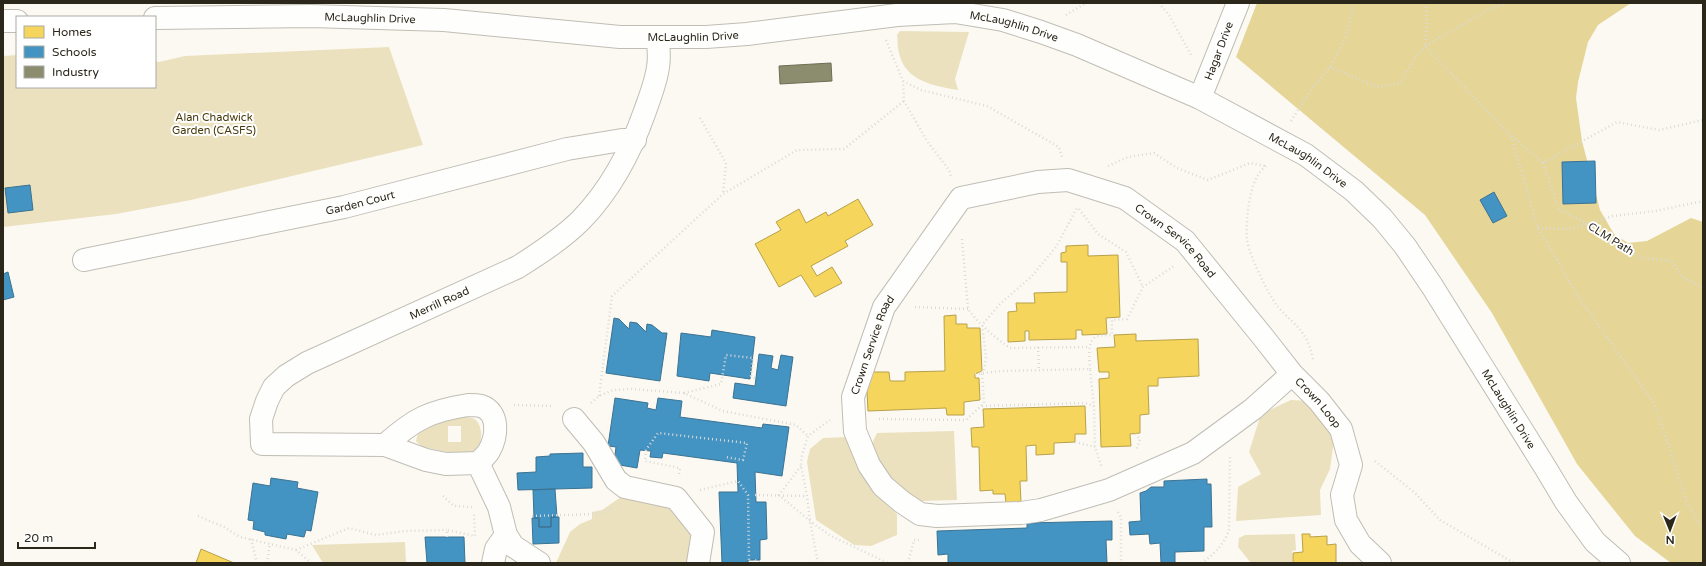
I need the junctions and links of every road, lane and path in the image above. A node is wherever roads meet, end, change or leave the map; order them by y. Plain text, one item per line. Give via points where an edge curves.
1 (1086, 3) edge
2 (1159, 3) edge
3 (1238, 3) edge
4 (1352, 3) edge
5 (1426, 3) edge
6 (1509, 3) edge
7 (954, 7) edge
8 (157, 13) edge
9 (1062, 17) dead end
10 (3, 21) edge
11 (16, 21) edge
12 (658, 37) junction
13 (885, 38) dead end
14 (1425, 46) junction
15 (1193, 57) dead end
16 (1330, 67) junction
17 (903, 81) junction
18 (1200, 98) junction
19 (904, 101) junction
20 (700, 118) dead end
21 (1703, 120) edge
22 (1291, 122) dead end
23 (1511, 136) junction
24 (635, 140) junction
25 (1542, 162) junction
26 (1102, 168) dead end
27 (949, 170) dead end
28 (1068, 180) junction
29 (723, 194) junction
30 (1703, 201) edge
31 (1077, 208) junction
32 (1587, 224) junction
33 (1538, 228) junction
34 (962, 240) dead end
35 (1194, 253) junction
36 (84, 260) dead end
37 (1142, 287) junction
38 (1703, 287) edge
39 (884, 307) junction
40 (968, 309) junction
41 (982, 325) junction
42 (1038, 347) junction
43 (1089, 348) junction
44 (1090, 369) junction
45 (1039, 370) junction
46 (982, 373) junction
47 (1292, 374) junction
48 (756, 379) dead end
49 (684, 393) junction
50 (599, 396) junction
51 (853, 397) junction
52 (1319, 401) junction
53 (981, 406) junction
54 (1094, 407) junction
55 (490, 411) junction
56 (574, 419) junction
57 (854, 419) junction
58 (1230, 424) junction
59 (808, 436) junction
60 (1075, 442) dead end
61 (385, 445) junction
62 (1095, 447) junction
63 (646, 450) dead end
64 (725, 456) dead end
65 (1373, 458) dead end
66 (478, 463) junction
67 (801, 465) junction
68 (625, 487) junction
69 (1109, 490) junction
70 (755, 495) dead end
71 (779, 495) junction
72 (807, 496) junction
73 (678, 501) junction
74 (474, 507) dead end
75 (198, 516) dead end
76 (532, 516) dead end
77 (1121, 518) dead end
78 (810, 521) junction
79 (1703, 528) edge
80 (446, 530) junction
81 (506, 535) junction
82 (447, 536) dead end
83 (251, 539) junction
84 (924, 539) dead end
85 (270, 544) junction
86 (296, 550) junction
87 (749, 562) dead end
88 (257, 563) edge
89 (266, 563) edge
90 (311, 563) edge
91 (493, 563) edge
92 (539, 563) edge
93 (698, 563) edge
94 (756, 563) edge
95 (760, 563) edge
96 (814, 563) edge
97 (888, 563) edge
98 (908, 563) edge
99 (1121, 563) edge
100 (1201, 563) edge
101 (1380, 563) edge
102 (1514, 563) edge
103 (1620, 563) edge

1 - 9 path
2 - 15 path via 1169,15
3 - 18 street, Hagar Drive
4 - 16 path via 1352,14 1345,39
5 - 14 path
6 - 14 path via 1490,9
7 - 12 street, McLaughlin Drive via 747,34
7 - 18 street, McLaughlin Drive via 1004,20 1077,45
8 - 12 street, McLaughlin Drive via 436,20 620,37
10 - 11 street
12 - 24 street, Merrill Road via 659,67
13 - 17 path
14 - 16 path via 1401,83 1377,87
14 - 23 path
16 - 22 path via 1313,87
17 - 19 path
17 - 28 path via 921,90 987,106 1060,147
18 - 103 street, McLaughlin Drive via 1306,155 1354,191 1382,218 1432,286 1566,502 1595,542
19 - 27 path via 927,141
19 - 29 path via 844,149 797,150
20 - 29 path via 726,163
21 - 25 path via 1659,130 1617,122
23 - 25 path
23 - 33 path
24 - 36 street, Garden Court via 567,150 344,207
24 - 61 street, Merrill Road via 602,196 581,220 548,247 518,267 307,363 286,376 274,388 261,419 262,444
25 - 32 path, CLM Path via 1558,209
26 - 52 path via 1128,157 1154,153 1177,168 1208,180 1250,163 1266,166 1258,173 1250,197 1246,219 1248,242 1269,294 1279,308 1302,330 1308,341 1316,372
28 - 31 path
28 - 35 street, Crown Service Road via 1126,198 1185,241
28 - 39 street, Crown Service Road via 1038,182 961,198
29 - 50 path via 612,296
30 - 32 path via 1656,211 1613,216
31 - 37 path via 1098,234 1126,252
31 - 41 path via 1056,248 1032,276 1000,304
32 - 33 path via 1570,229
32 - 38 path, CLM Path via 1642,258 1672,261 1682,277
33 - 79 path via 1578,296 1655,406 1687,503
34 - 40 path
35 - 37 path
35 - 47 street, Crown Service Road
37 - 43 path via 1127,319 1112,320 1112,335 1098,336
39 - 40 path
39 - 51 street, Crown Service Road
40 - 41 path
41 - 42 path via 1010,348
41 - 46 path via 986,357 984,371 974,374
42 - 43 path
42 - 45 path
43 - 44 path
44 - 45 path
44 - 54 path
45 - 46 path
46 - 53 path via 984,403
47 - 52 street, Crown Loop
47 - 58 street, Crown Service Road via 1253,409
48 - 49 path via 750,376 753,358 726,355 721,384
49 - 50 path via 632,388 613,390
49 - 59 path via 723,411 796,425
50 - 56 path
51 - 57 street, Crown Service Road
51 - 59 path via 835,416
52 - 101 street, Crown Loop via 1341,429 1351,465 1342,495 1346,520 1360,544
53 - 54 path via 1085,402
53 - 57 path via 966,420
54 - 62 path
55 - 56 path via 516,404 554,406 564,409
55 - 61 street via 480,406 468,405 426,415 405,427
55 - 66 street via 494,419 495,436 489,452
56 - 68 street via 594,443 616,480
57 - 69 street, Crown Service Road via 854,431 869,465 883,486 920,514 937,516 1021,513 1041,510
58 - 69 street, Crown Service Road via 1193,453
58 - 100 path via 1229,532 1224,543
59 - 67 path
60 - 62 path
61 - 66 street via 426,460 446,464
62 - 69 path
63 - 64 path via 658,433 747,443 743,460
65 - 102 path via 1415,493 1440,520
66 - 81 street via 499,507
67 - 71 path
67 - 72 path
68 - 73 street via 676,498
68 - 76 path via 610,510 596,514
70 - 71 path
71 - 72 path
71 - 78 path
72 - 78 path
73 - 87 path via 691,492 738,481 748,495
73 - 93 street via 703,532
74 - 80 path via 474,536
75 - 83 path via 240,537
77 - 99 path
78 - 96 path via 818,563
78 - 97 path via 831,536
80 - 82 path
80 - 86 path via 376,535 349,528
81 - 91 street via 496,549
81 - 92 street via 513,546
83 - 85 path
83 - 88 path
84 - 98 path via 914,540
85 - 86 path
85 - 89 path
86 - 90 path
94 - 95 path via 755,560

